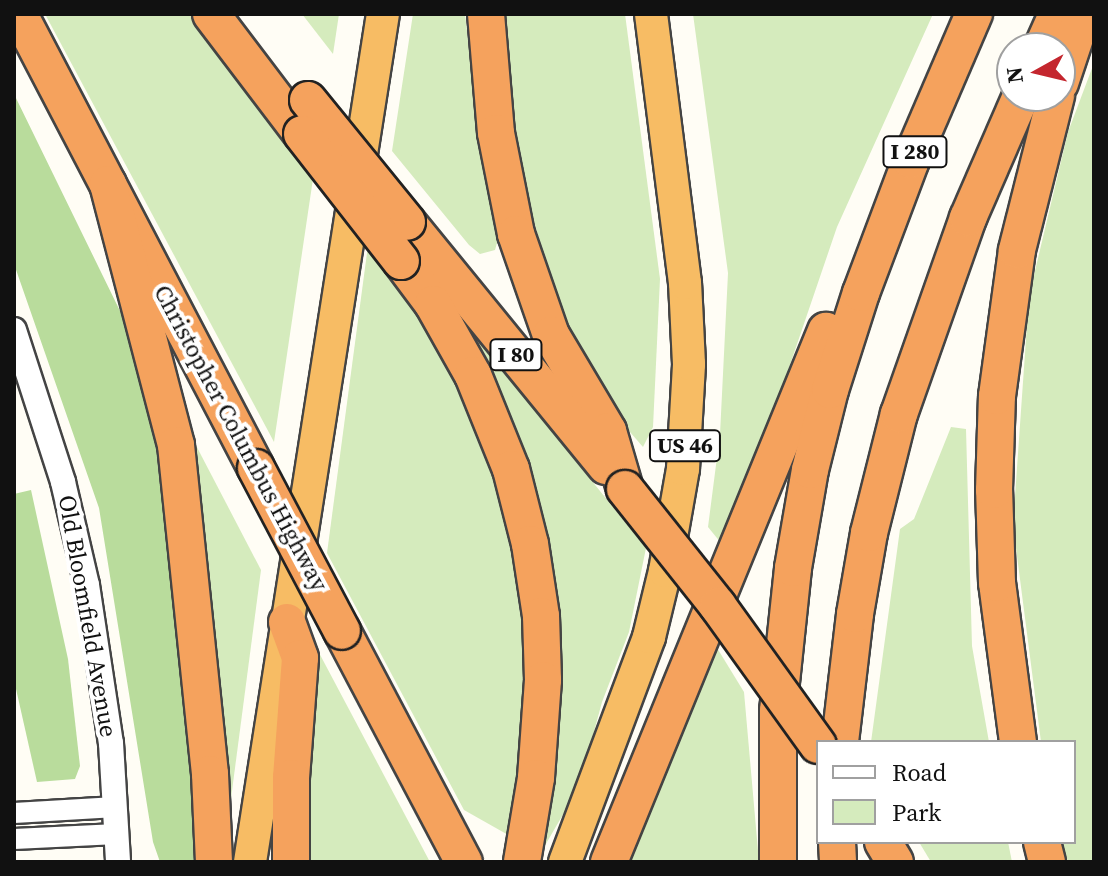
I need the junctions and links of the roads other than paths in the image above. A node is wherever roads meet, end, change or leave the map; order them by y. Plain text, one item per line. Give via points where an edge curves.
1 (19, 14) edge
2 (211, 14) edge
3 (239, 14) edge
4 (383, 14) edge
5 (486, 14) edge
6 (651, 14) edge
7 (974, 14) edge
8 (1083, 14) edge
9 (1076, 35) edge
10 (1014, 112) edge
11 (1052, 112) edge
12 (305, 117) junction
13 (108, 184) junction
14 (861, 293) junction
15 (14, 330) edge
16 (625, 489) junction
17 (287, 622) junction
18 (840, 740) edge
19 (1018, 740) edge
20 (816, 742) edge
21 (116, 807) junction
22 (14, 813) edge
23 (117, 834) junction
24 (14, 839) edge
25 (118, 862) edge
26 (214, 862) edge
27 (250, 862) edge
28 (291, 862) edge
29 (464, 862) edge
30 (522, 862) edge
31 (565, 862) edge
32 (609, 862) edge
33 (778, 862) edge

1 - 13 highway, Christopher Columbus Highway
2 - 12 highway
3 - 12 highway, I 80
4 - 17 highway
5 - 16 highway via 496,133 516,234 551,335 608,431
6 - 31 highway, US 46 via 685,283 689,364 683,469 649,637
7 - 14 highway, I 280
8 - 9 highway
10 - 18 highway via 968,218 899,414 862,573
11 - 19 highway via 1017,250 997,396 997,583
12 - 16 highway, I 80, bridge via 407,222
12 - 30 highway, bridge via 433,304 473,375 511,469 539,594 543,680 536,778
13 - 26 highway via 176,445 209,759
13 - 29 highway, Christopher Columbus Highway, bridge
14 - 32 highway via 836,309
14 - 33 highway via 810,470 793,568 778,711
15 - 21 street, Old Bloomfield Avenue via 63,482 87,585
16 - 20 highway, I 80, bridge
17 - 27 highway
17 - 28 highway via 300,658
21 - 22 street
21 - 23 street, Old Bloomfield Avenue
23 - 24 street
23 - 25 street, Old Bloomfield Avenue

